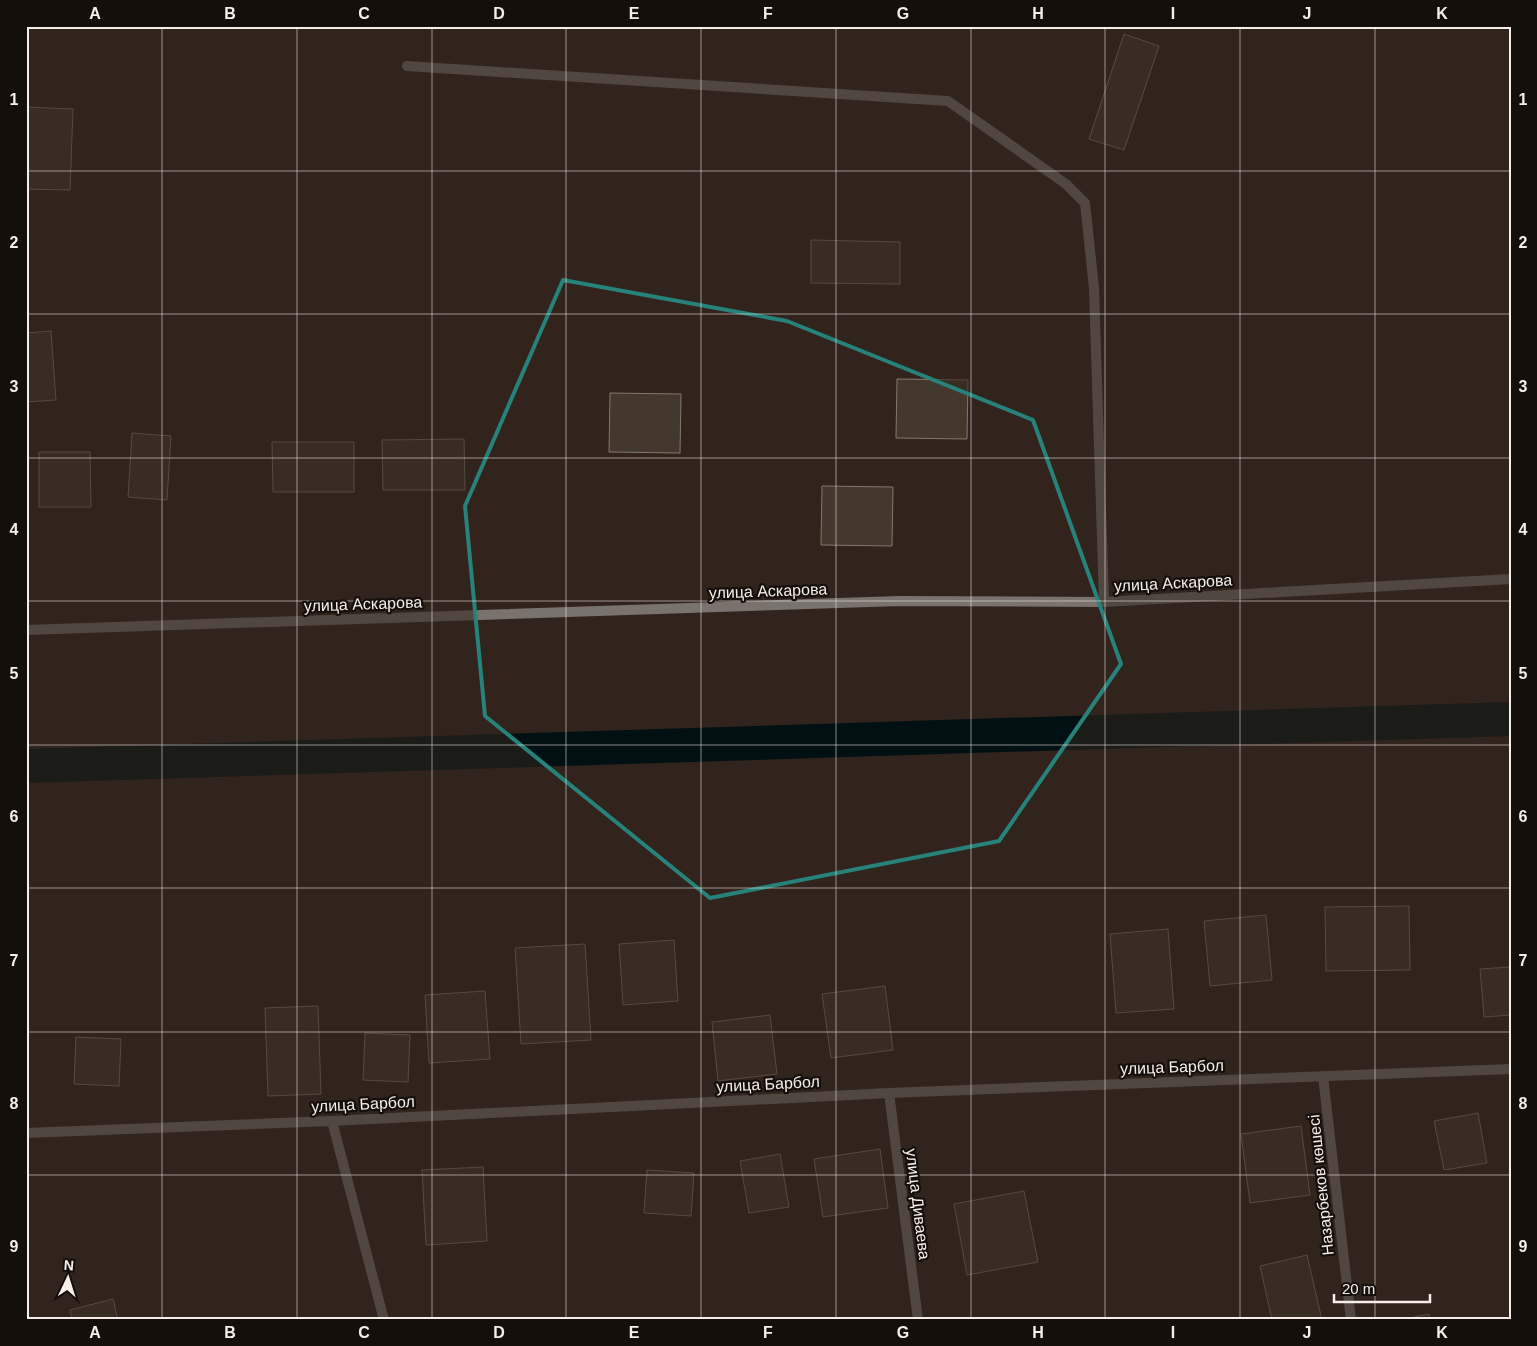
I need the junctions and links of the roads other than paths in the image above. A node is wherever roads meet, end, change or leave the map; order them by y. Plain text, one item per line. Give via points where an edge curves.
1 (407, 66) dead end
2 (1511, 579) edge
3 (1104, 602) junction
4 (26, 630) edge
5 (1511, 1069) edge
6 (1324, 1076) junction
7 (889, 1093) junction
8 (332, 1121) junction
9 (26, 1133) edge
10 (384, 1320) edge
11 (918, 1320) edge
12 (1351, 1320) edge

1 - 3 street via 948,101 1066,184 1085,203 1094,288
2 - 3 street, улица Аскарова
3 - 4 street, улица Аскарова via 900,601
5 - 6 street, улица Барбол
6 - 7 street, улица Барбол
6 - 12 street, Назарбеков көшесі
7 - 8 street, улица Барбол
7 - 11 street, улица Диваева
8 - 9 street, улица Барбол
8 - 10 street

